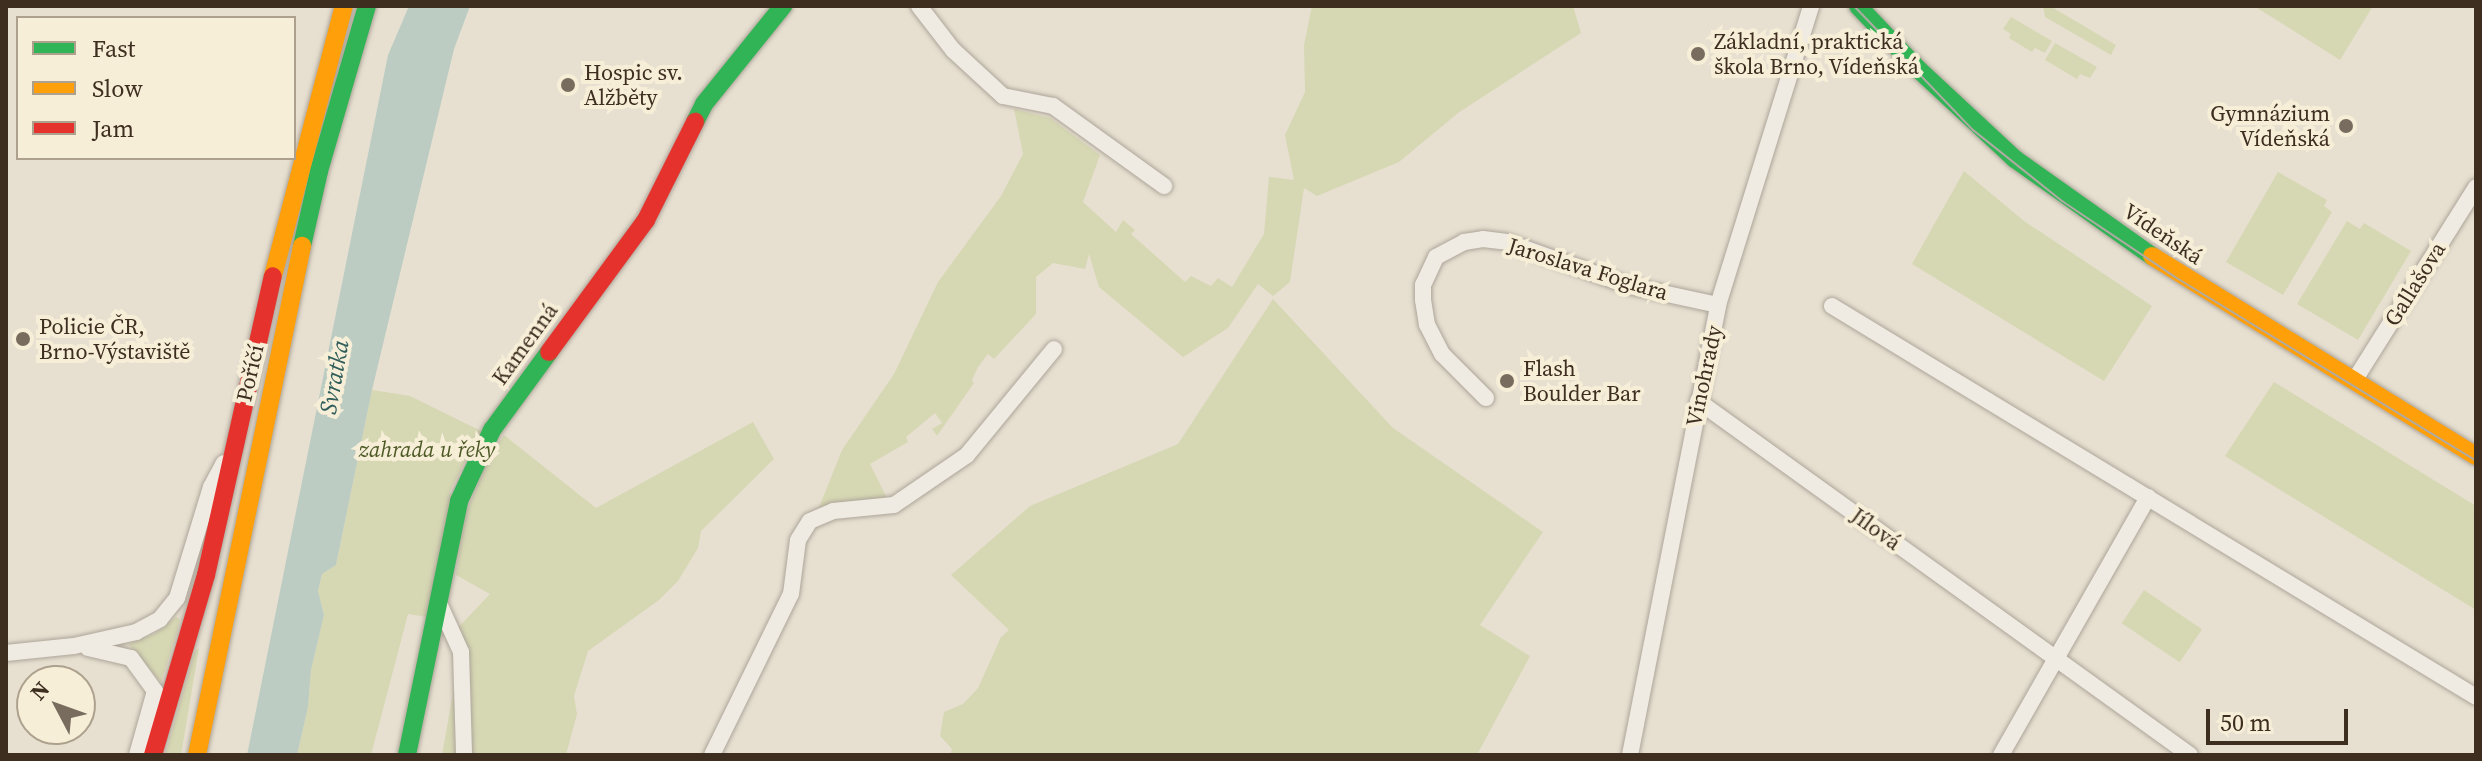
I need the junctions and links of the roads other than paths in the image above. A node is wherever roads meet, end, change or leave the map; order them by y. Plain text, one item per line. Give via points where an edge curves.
1 (344, 6) edge
2 (367, 6) edge
3 (919, 6) edge
4 (1811, 6) edge
5 (1858, 6) edge
6 (775, 9) edge
7 (1164, 186) dead end
8 (2476, 187) edge
9 (1718, 305) junction
10 (1832, 306) dead end
11 (1054, 349) dead end
12 (2354, 381) junction
13 (1486, 398) dead end
14 (1698, 401) junction
15 (236, 442) junction
16 (2476, 456) edge
17 (2148, 497) junction
18 (438, 601) junction
19 (74, 646) junction
20 (6, 653) edge
21 (2055, 658) junction
22 (2476, 697) edge
23 (1631, 754) edge
24 (137, 755) edge
25 (153, 755) edge
26 (197, 755) edge
27 (407, 755) edge
28 (464, 755) edge
29 (712, 755) edge
30 (2001, 755) edge
31 (2190, 755) edge

1 - 15 main road, Poříčí via 285,220
2 - 26 main road, Poříčí via 319,171
3 - 7 street via 953,50 1003,96 1053,106
4 - 9 street, Vinohrady
5 - 12 main road, Vídeňská via 1987,134 2064,197
6 - 18 main road, Kamenná via 704,104 646,220 492,430 459,501
8 - 12 street, Gallašova
9 - 13 street, Jaroslava Foglara via 1630,286 1507,242 1464,242 1436,257 1423,285 1423,300 1427,325 1442,354
9 - 14 street, Vinohrady
10 - 17 street
11 - 29 street via 967,455 894,505 833,511 810,521 798,540 791,594
12 - 16 main road, Vídeňská
14 - 21 street, Jílová
14 - 23 street, Vinohrady
15 - 19 street, Poříčí via 211,487 177,598 150,626
15 - 25 main road, Poříčí via 206,575
17 - 21 street
17 - 22 street
18 - 27 main road, Kamenná
18 - 28 street via 461,652
19 - 20 street, Poříčí
19 - 24 street, Poříčí via 131,658 148,678 154,702
21 - 30 street
21 - 31 street, Jílová

